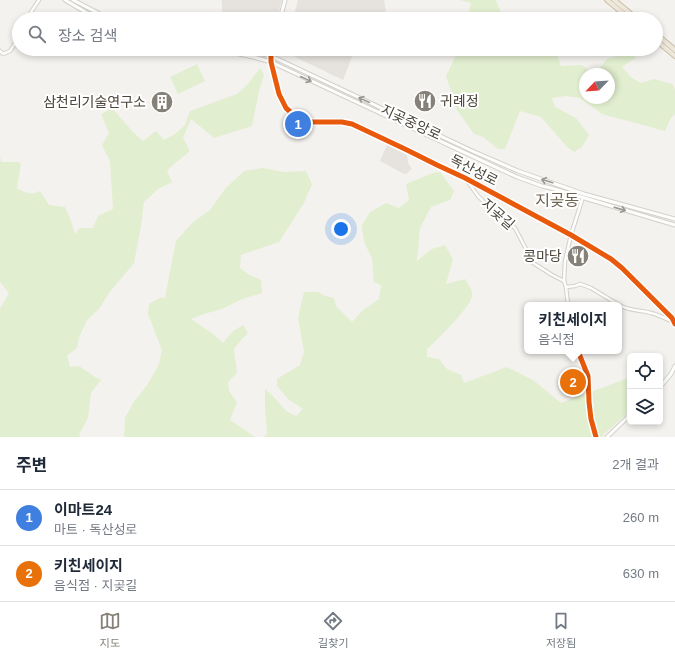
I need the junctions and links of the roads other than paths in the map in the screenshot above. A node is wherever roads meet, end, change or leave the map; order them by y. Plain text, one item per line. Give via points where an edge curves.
1 (39, 0) edge
2 (65, 0) edge
3 (73, 0) edge
4 (285, 0) edge
5 (608, 0) edge
6 (614, 0) edge
7 (31, 12) edge
8 (85, 12) edge
9 (96, 12) edge
10 (282, 12) edge
11 (622, 12) edge
12 (629, 12) edge
13 (663, 41) edge
14 (663, 46) edge
15 (12, 48) edge
16 (675, 50) edge
17 (0, 51) edge
18 (248, 56) edge
19 (271, 56) joint
20 (675, 56) edge
21 (271, 62) junction
22 (465, 178) junction
23 (584, 194) junction
24 (582, 198) junction
25 (675, 219) edge
26 (675, 225) edge
27 (571, 235) junction
28 (564, 281) junction
29 (566, 286) junction
30 (568, 302) edge
31 (614, 302) edge
32 (622, 307) edge
33 (675, 323) edge
34 (579, 354) edge
35 (675, 366) edge
36 (663, 383) edge
37 (627, 418) edge
38 (596, 437) edge
39 (607, 437) edge

1 - 7 street
2 - 8 street
3 - 9 street
4 - 10 street
5 - 11 highway
6 - 12 highway
13 - 16 highway
14 - 20 highway
15 - 17 street via 3,54
18 - 21 street
19 - 21 street, 독산성로
23 -> 19 street, 지곶중앙로 via 518,171 470,150
21 - 22 street, 독산성로 via 281,99 294,115 310,122 352,124
21 -> 24 street, 지곶중앙로 via 517,177
22 - 27 street, 독산성로
22 - 28 street, 지곶길 via 478,196 515,228 533,264
23 - 24 street
23 - 25 street, 지곶중앙로
24 -> 26 street, 지곶중앙로
24 - 27 street
27 - 28 street via 565,261
27 - 33 street, 독산성로 via 612,259
28 - 29 street
29 - 30 street
29 - 31 street, 독산성로 via 580,284 592,288
32 - 33 street, 독산성로 via 649,312
34 - 38 street via 588,376 591,420
35 - 36 street
37 - 39 street

